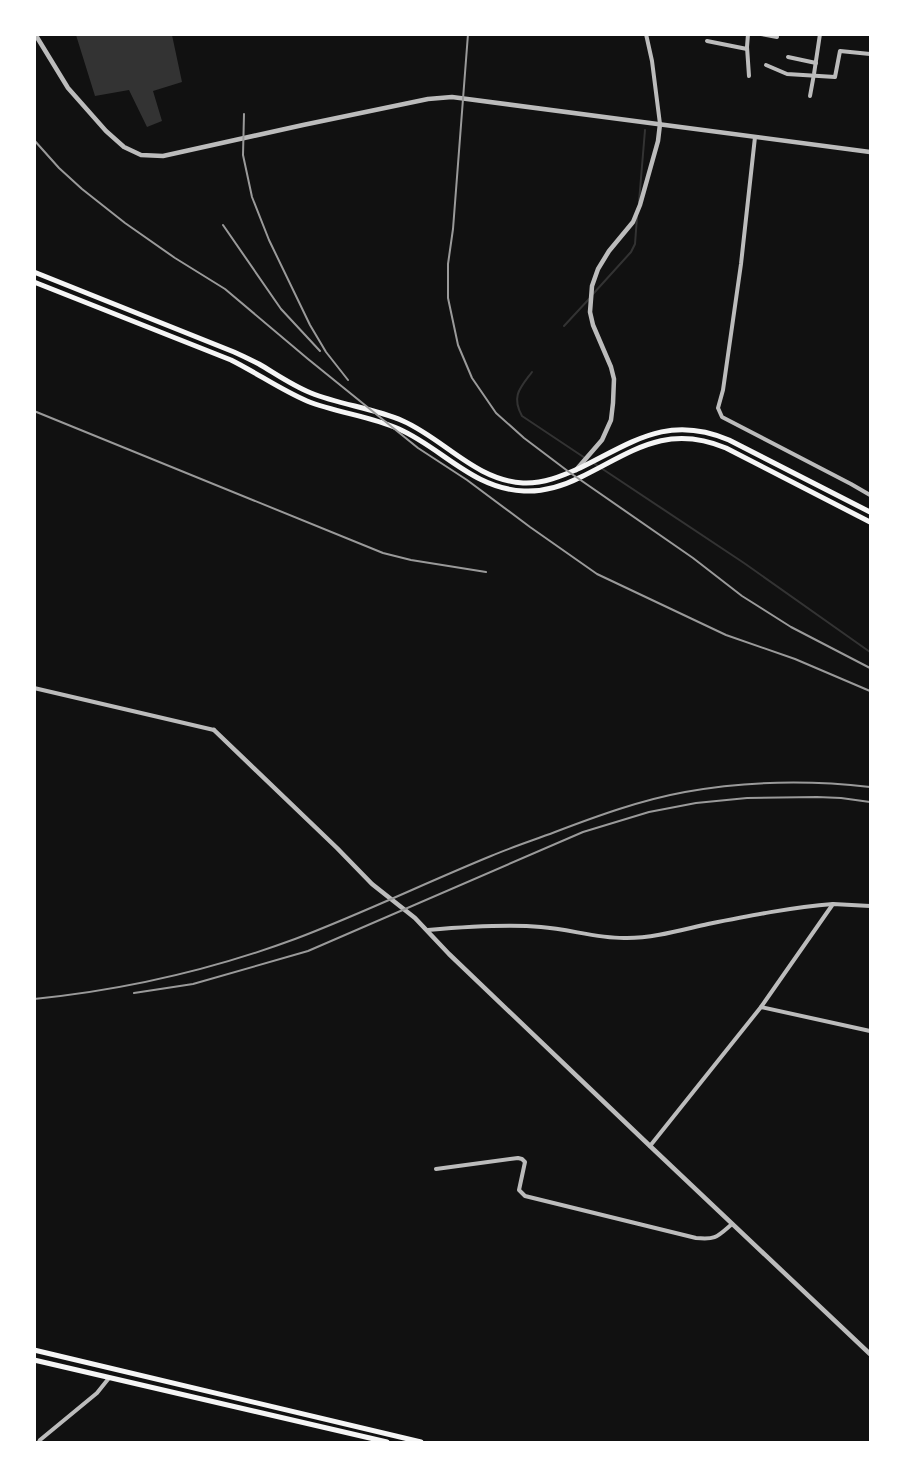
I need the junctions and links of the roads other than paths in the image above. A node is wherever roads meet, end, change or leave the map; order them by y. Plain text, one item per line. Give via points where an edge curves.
1 (35, 34) edge
2 (646, 34) edge
3 (748, 34) edge
4 (761, 34) edge
5 (820, 34) edge
6 (777, 37) dead end
7 (707, 41) dead end
8 (747, 49) junction
9 (870, 54) edge
10 (788, 57) dead end
11 (816, 63) junction
12 (766, 64) dead end
13 (749, 76) dead end
14 (814, 76) junction
15 (810, 96) dead end
16 (660, 124) junction
17 (755, 137) junction
18 (870, 152) edge
19 (34, 272) edge
20 (34, 282) edge
21 (576, 470) junction
22 (870, 495) edge
23 (870, 512) edge
24 (870, 522) edge
25 (34, 688) edge
26 (214, 730) joint
27 (833, 904) junction
28 (870, 906) edge
29 (428, 930) junction
30 (761, 1007) junction
31 (870, 1031) edge
32 (650, 1146) junction
33 (436, 1169) dead end
34 (732, 1224) junction
35 (34, 1350) edge
36 (870, 1354) edge
37 (34, 1360) edge
38 (121, 1372) junction
39 (109, 1378) junction
40 (119, 1380) junction
41 (378, 1442) edge
42 (39, 1443) edge
43 (387, 1443) edge
44 (421, 1443) edge

1 - 16 street via 68,88 123,147 141,155 163,156 452,97
2 - 16 street
3 - 8 street
4 - 6 street
5 - 11 street
7 - 8 street
8 - 13 street
9 - 14 street via 840,51 835,77
10 - 11 street
11 - 14 street
12 - 14 street via 787,74
14 - 15 street
16 - 17 street
16 - 21 street via 633,222 609,251 592,286 590,312 614,378 613,403 602,440
17 - 18 street
17 - 22 street via 741,264 718,408 722,417
19 - 21 main road via 234,352 308,392 404,421 494,477 531,483
20 - 24 main road via 231,360 304,400 400,429 481,481 501,488 531,492 551,488 653,442 697,439 726,448
21 - 23 main road via 650,434 698,430 720,435
25 - 26 street
26 - 29 street via 372,884
27 - 28 street
27 - 29 street via 645,937 604,938 539,926
27 - 30 street
29 - 32 street
30 - 31 street
30 - 32 street
32 - 34 street
33 - 34 street via 518,1158 525,1162 519,1190 525,1196 703,1239 714,1238
34 - 36 street
35 - 38 main road
37 - 39 main road
38 - 40 main road
38 - 44 main road
39 - 40 main road
39 - 42 street
40 - 41 main road
41 - 43 main road

